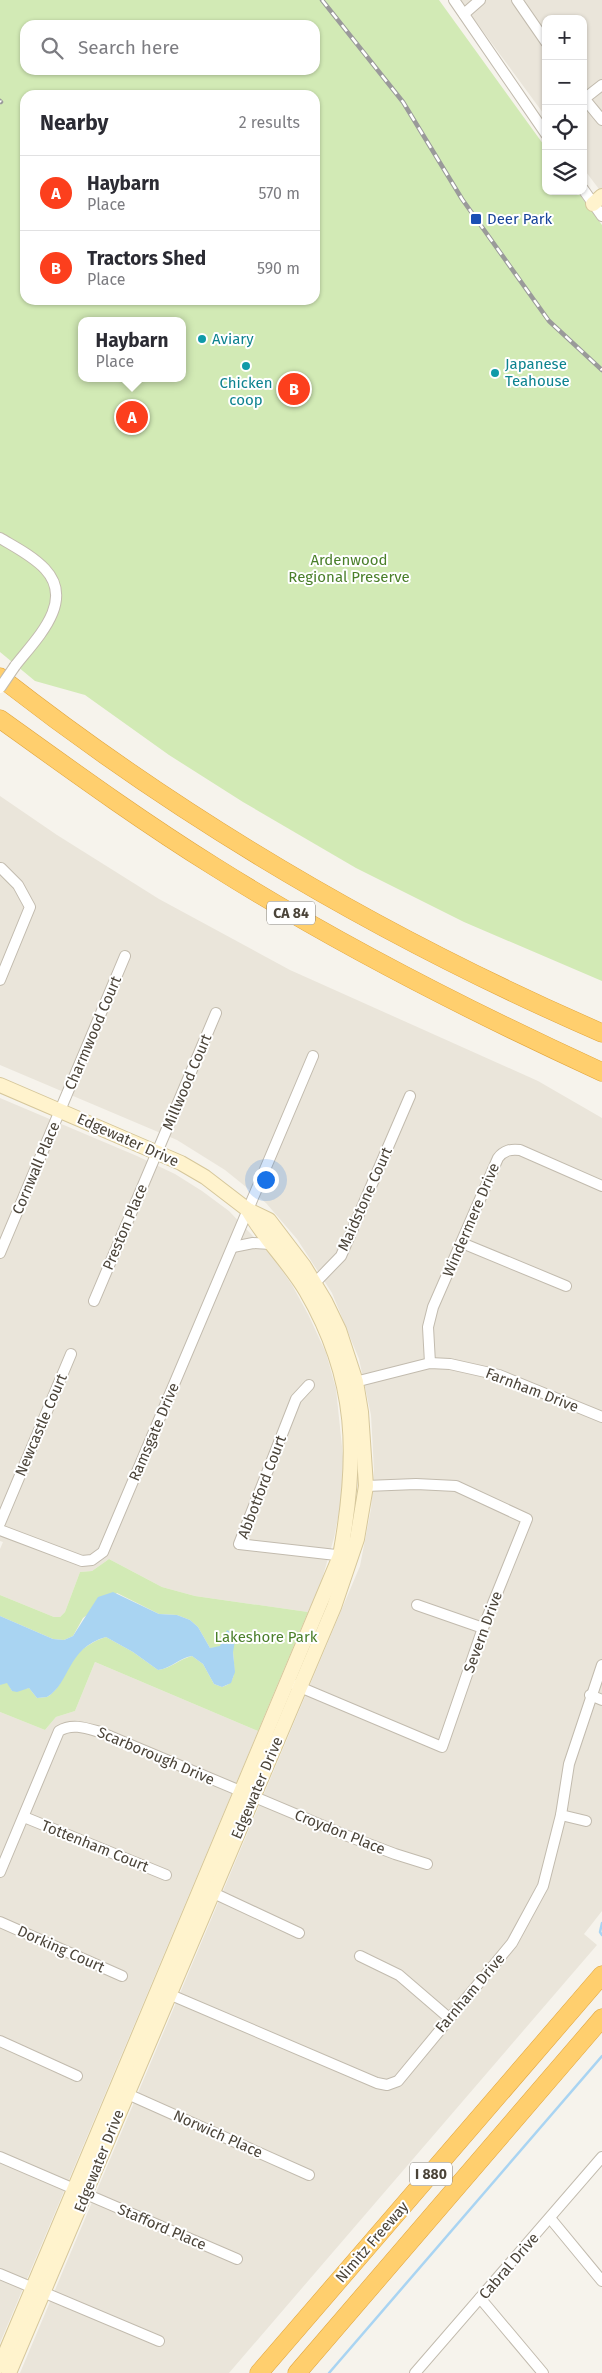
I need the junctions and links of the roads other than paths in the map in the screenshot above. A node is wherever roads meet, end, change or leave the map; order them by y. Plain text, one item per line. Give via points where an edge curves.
1 (454, 0) edge
2 (480, 0) edge
3 (517, 0) edge
4 (464, 14) junction
5 (542, 36) edge
6 (602, 85) edge
7 (587, 96) edge
8 (587, 102) edge
9 (602, 120) edge
10 (542, 128) edge
11 (587, 192) edge
12 (598, 200) edge
13 (602, 216) edge
14 (0, 538) edge
15 (0, 677) edge
16 (0, 688) edge
17 (0, 719) edge
18 (1, 868) edge
19 (126, 956) dead end
20 (0, 980) edge
21 (216, 1013) dead end
22 (602, 1033) edge
23 (313, 1056) dead end
24 (602, 1072) edge
25 (0, 1085) edge
26 (410, 1096) dead end
27 (60, 1110) junction
28 (157, 1152) junction
29 (602, 1186) edge
30 (248, 1210) junction
31 (462, 1243) junction
32 (271, 1244) junction
33 (233, 1247) junction
34 (0, 1253) edge
35 (566, 1286) dead end
36 (310, 1288) junction
37 (94, 1301) dead end
38 (71, 1354) dead end
39 (430, 1363) junction
40 (350, 1384) junction
41 (309, 1385) dead end
42 (601, 1415) edge
43 (366, 1486) junction
44 (0, 1523) edge
45 (0, 1530) edge
46 (346, 1556) junction
47 (417, 1605) dead end
48 (482, 1628) junction
49 (602, 1665) edge
50 (294, 1685) junction
51 (590, 1695) junction
52 (602, 1700) edge
53 (248, 1794) junction
54 (561, 1815) junction
55 (24, 1817) junction
56 (586, 1821) dead end
57 (427, 1864) dead end
58 (0, 1872) edge
59 (166, 1875) dead end
60 (207, 1890) junction
61 (0, 1922) edge
62 (299, 1933) dead end
63 (360, 1956) dead end
64 (122, 1976) dead end
65 (602, 1976) edge
66 (165, 1992) junction
67 (449, 2018) junction
68 (602, 2018) edge
69 (0, 2041) edge
70 (77, 2076) dead end
71 (122, 2092) junction
72 (0, 2157) edge
73 (602, 2157) edge
74 (309, 2175) dead end
75 (80, 2192) junction
76 (550, 2218) junction
77 (238, 2259) dead end
78 (0, 2274) edge
79 (602, 2281) edge
80 (38, 2291) junction
81 (480, 2298) junction
82 (159, 2340) dead end
83 (0, 2366) edge
84 (9, 2373) edge
85 (259, 2373) edge
86 (296, 2373) edge
87 (415, 2373) edge
88 (543, 2373) edge

1 - 4 street
2 - 4 street
3 - 5 street
4 - 10 street
6 - 7 street
8 - 9 street
11 - 12 street
12 - 13 street
14 - 16 street, bridge via 44,568 53,580 57,594 48,622
15 - 22 highway, CA 84 via 166,796 304,882 455,965
17 - 24 highway, CA 84 via 148,823 287,910 436,993
18 - 20 street via 18,885 30,908
19 - 27 street, Charmwood Court
21 - 28 street, Millwood Court
23 - 30 street, Ramsgate Drive
25 - 27 street, Edgewater Drive
26 - 36 street, Maidstone Court via 341,1256
27 - 28 street, Edgewater Drive
27 - 34 street, Cornwall Place
28 - 30 street, Edgewater Drive via 205,1177
28 - 37 street, Preston Place
29 - 31 street, Windermere Drive via 520,1150 508,1150 498,1158
30 - 32 street, Edgewater Drive
30 - 33 street, Ramsgate Drive
30 - 36 street, Edgewater Drive via 269,1220 304,1266
31 - 35 street
31 - 39 street, Windermere Drive via 433,1307 428,1327
32 - 33 street
32 - 36 street, Edgewater Drive
33 - 45 street, Ramsgate Drive via 103,1552 92,1560 82,1561
36 - 40 street, Edgewater Drive via 325,1300 339,1330
38 - 44 street, Newcastle Court
39 - 40 street, Farnham Drive
39 - 42 street, Farnham Drive via 499,1375
40 - 43 street, Edgewater Drive via 364,1436
40 - 46 street, Edgewater Drive via 352,1457
41 - 46 street, Abbotford Court via 296,1399 239,1544
43 - 46 street, Edgewater Drive via 357,1539
43 - 48 street, Severn Drive via 456,1486 527,1519
46 - 50 street, Edgewater Drive via 334,1607
47 - 48 street
48 - 50 street, Severn Drive via 442,1747
49 - 51 street, Farnham Drive
50 - 53 street, Edgewater Drive
51 - 52 street
51 - 54 street, Farnham Drive via 569,1764
53 - 55 street, Scarborough Drive via 100,1732 66,1727 59,1732
53 - 57 street, Croydon Place
53 - 60 street, Edgewater Drive
54 - 56 street
54 - 67 street, Farnham Drive via 543,1886 512,1943
55 - 58 street, Scarborough Drive
55 - 59 street, Tottenham Court
60 - 62 street
60 - 66 street, Edgewater Drive
61 - 64 street, Dorking Court
63 - 67 street via 399,1975
65 - 85 highway, Nimitz Freeway / I 880
66 - 67 street, Farnham Drive via 368,2080 387,2084 398,2081
66 - 71 street, Edgewater Drive
68 - 86 highway, Nimitz Freeway / I 880
69 - 70 street
71 - 74 street, Norwich Place
71 - 75 street, Edgewater Drive
72 - 75 street
73 - 76 street, Cabral Drive
75 - 77 street, Stafford Place
75 - 80 street, Edgewater Drive
76 - 79 street
76 - 81 street, Cabral Drive
78 - 80 street
80 - 82 street
80 - 83 street, Edgewater Drive
80 - 84 street, Edgewater Drive
81 - 87 street, Cabral Drive
81 - 88 street

